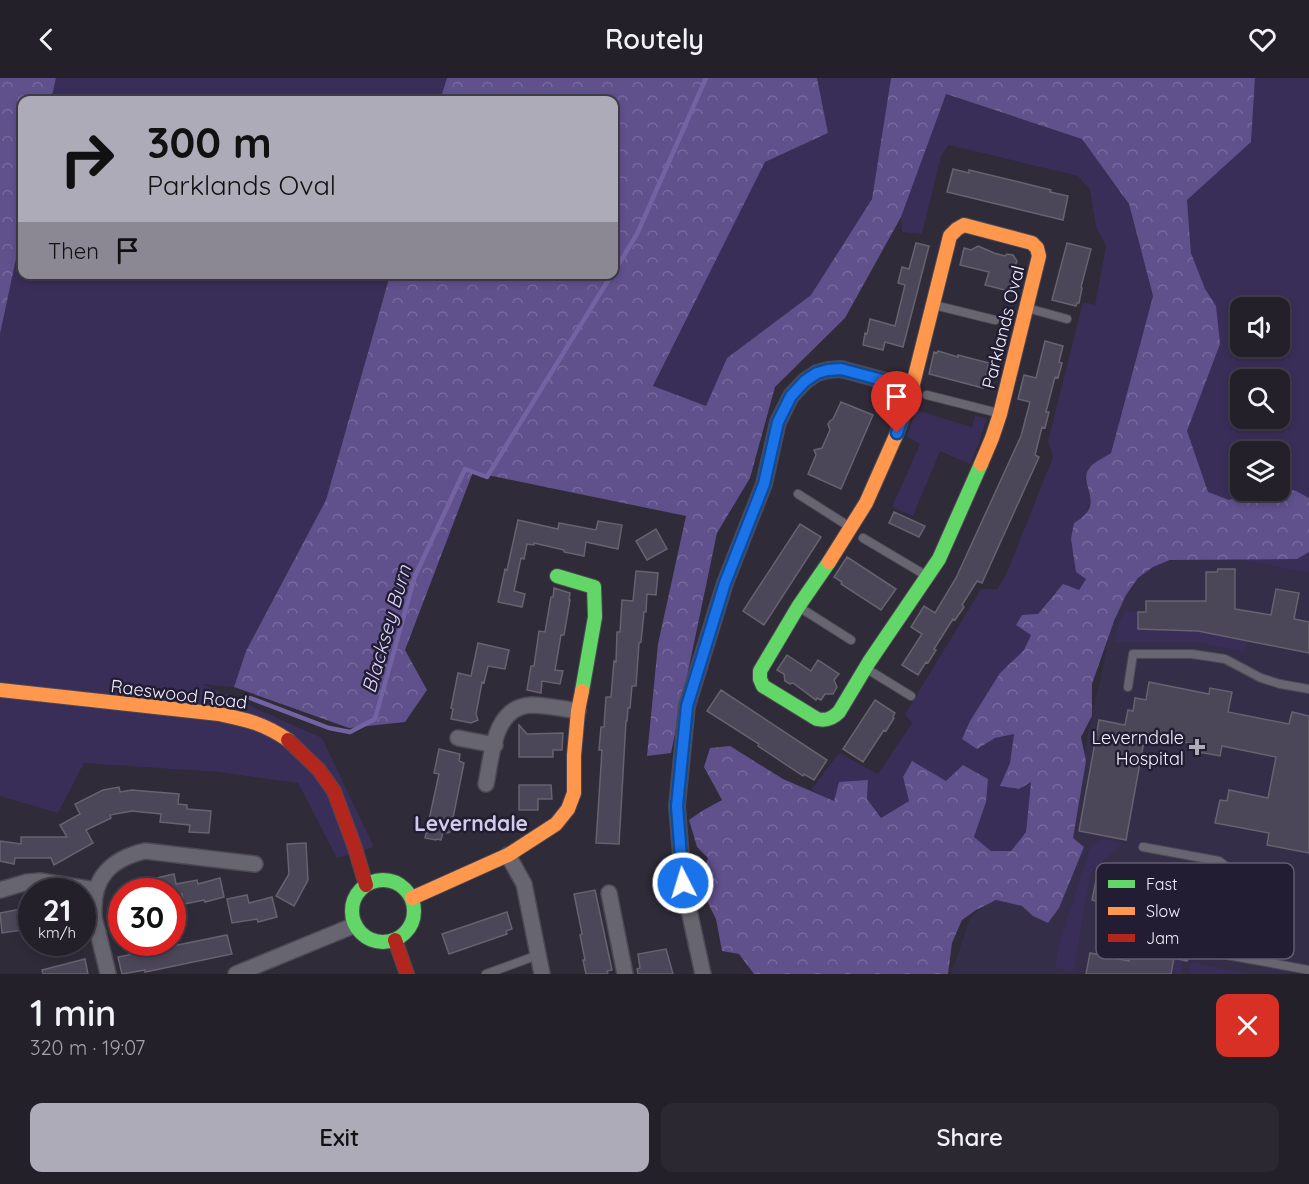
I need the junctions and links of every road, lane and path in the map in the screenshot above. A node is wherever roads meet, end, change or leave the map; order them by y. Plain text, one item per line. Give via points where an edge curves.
1 (933, 304) junction
2 (1026, 308) junction
3 (1067, 319) dead end
4 (995, 320) dead end
5 (912, 388) junction
6 (927, 395) dead end
7 (1000, 414) junction
8 (798, 494) dead end
9 (850, 527) junction
10 (862, 538) dead end
11 (557, 576) dead end
12 (928, 577) junction
13 (798, 607) junction
14 (851, 640) dead end
15 (866, 668) junction
16 (1128, 687) dead end
17 (1309, 689) edge
18 (0, 690) edge
19 (911, 696) dead end
20 (578, 711) junction
21 (458, 738) dead end
22 (495, 745) junction
23 (486, 784) dead end
24 (1143, 847) dead end
25 (508, 855) junction
26 (1222, 863) edge
27 (255, 864) dead end
28 (18, 885) edge
29 (366, 885) junction
30 (96, 888) edge
31 (0, 890) edge
32 (609, 893) dead end
33 (412, 898) junction
34 (355, 925) junction
35 (96, 927) edge
36 (395, 940) junction
37 (538, 955) junction
38 (1245, 959) edge
39 (1304, 971) edge
40 (108, 974) edge
41 (236, 974) edge
42 (407, 974) edge
43 (486, 974) edge
44 (542, 974) edge
45 (625, 974) edge
46 (703, 974) edge

1 - 2 street, Parklands Oval via 950,236 964,225 1032,243 1037,249 1039,256
1 - 4 lane
1 - 5 street, Parklands Oval
2 - 3 lane
2 - 7 street, Parklands Oval
5 - 9 street, Parklands Oval via 866,503
5 - 46 street via 841,369 828,370 805,381 791,396 778,422 764,484 725,583 687,706 677,806 683,883
6 - 7 lane
7 - 12 street, Parklands Oval via 976,477
8 - 9 lane
9 - 13 street, Parklands Oval
10 - 12 lane
11 - 20 street via 599,582
12 - 15 street, Parklands Oval
13 - 14 lane
13 - 15 street, Parklands Oval via 760,671 763,686 826,721 839,712
15 - 19 lane
16 - 17 lane via 1133,654 1192,654 1225,659 1261,678
18 - 29 street, Raeswood Road via 219,714 273,730 320,770 334,791
20 - 22 street via 533,705 518,708 502,722
20 - 25 street via 574,793 568,809 556,824
21 - 22 street
22 - 23 street
24 - 26 lane
25 - 33 street
25 - 37 street via 524,884
27 - 30 street via 145,851 113,864
28 - 31 street
29 - 33 street via 392,881 405,888
29 - 34 street via 354,901
32 - 45 street
33 - 36 street via 412,923
34 - 36 street via 370,939
34 - 41 street
35 - 40 street
36 - 42 street
37 - 43 lane
37 - 44 street
38 - 39 lane

